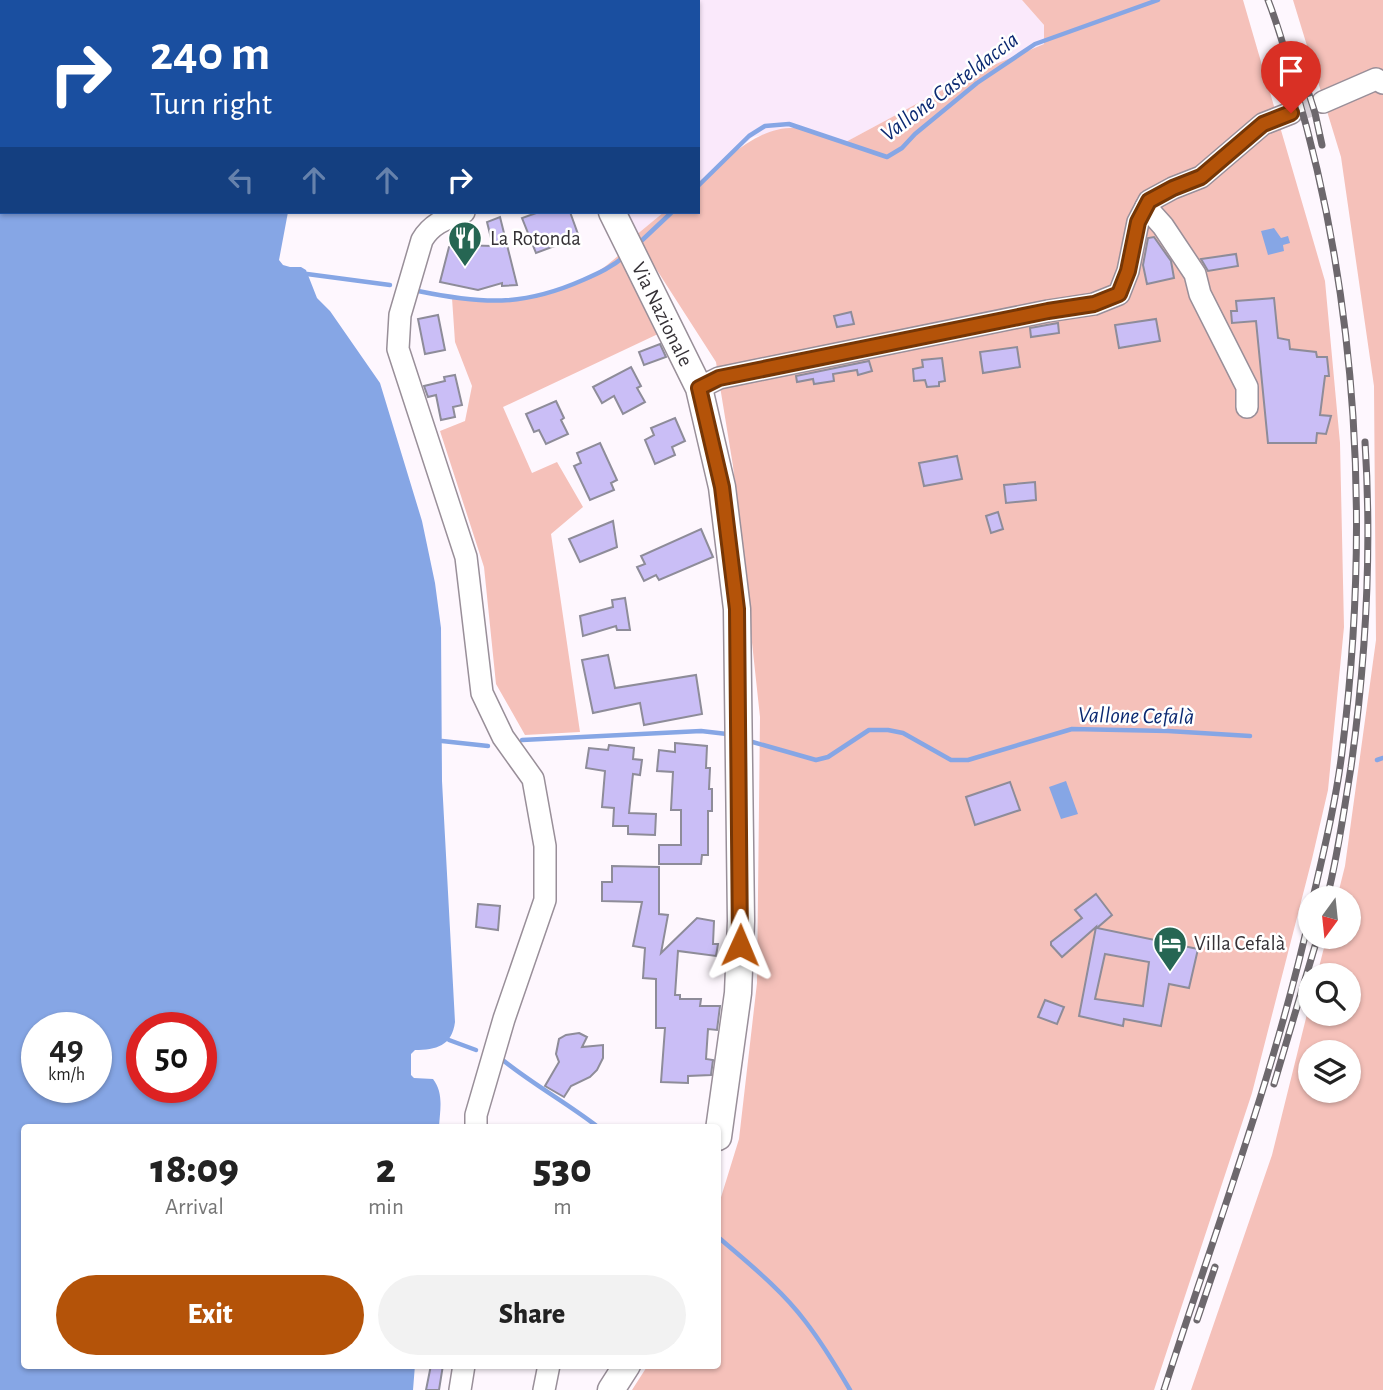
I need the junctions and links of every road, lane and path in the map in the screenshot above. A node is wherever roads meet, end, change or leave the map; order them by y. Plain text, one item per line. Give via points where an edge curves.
1 (1383, 83) edge
2 (1323, 102) tunnel mouth
3 (1291, 113) tunnel mouth
4 (1146, 207) junction
5 (459, 214) edge
6 (613, 214) edge
7 (699, 388) junction
8 (1247, 407) dead end
9 (476, 1124) edge
10 (720, 1124) edge
11 (463, 1369) edge
12 (548, 1369) edge
13 (624, 1369) edge
14 (460, 1390) edge
15 (544, 1390) edge
16 (611, 1390) edge

1 - 2 street via 1376,79
3 - 4 street via 1263,124 1201,177 1161,194
4 - 7 street via 1119,294 1094,304 719,378
4 - 8 street via 1195,274 1200,294 1247,387
5 - 9 street via 438,222 422,240 400,315 398,349 466,557 482,693 503,737 533,779 544,846 545,900 504,1018
6 - 7 main road, Via Nazionale
7 - 10 main road, Via Nazionale via 722,487 737,609 741,921 738,993
11 - 14 street
12 - 15 street
13 - 16 main road

